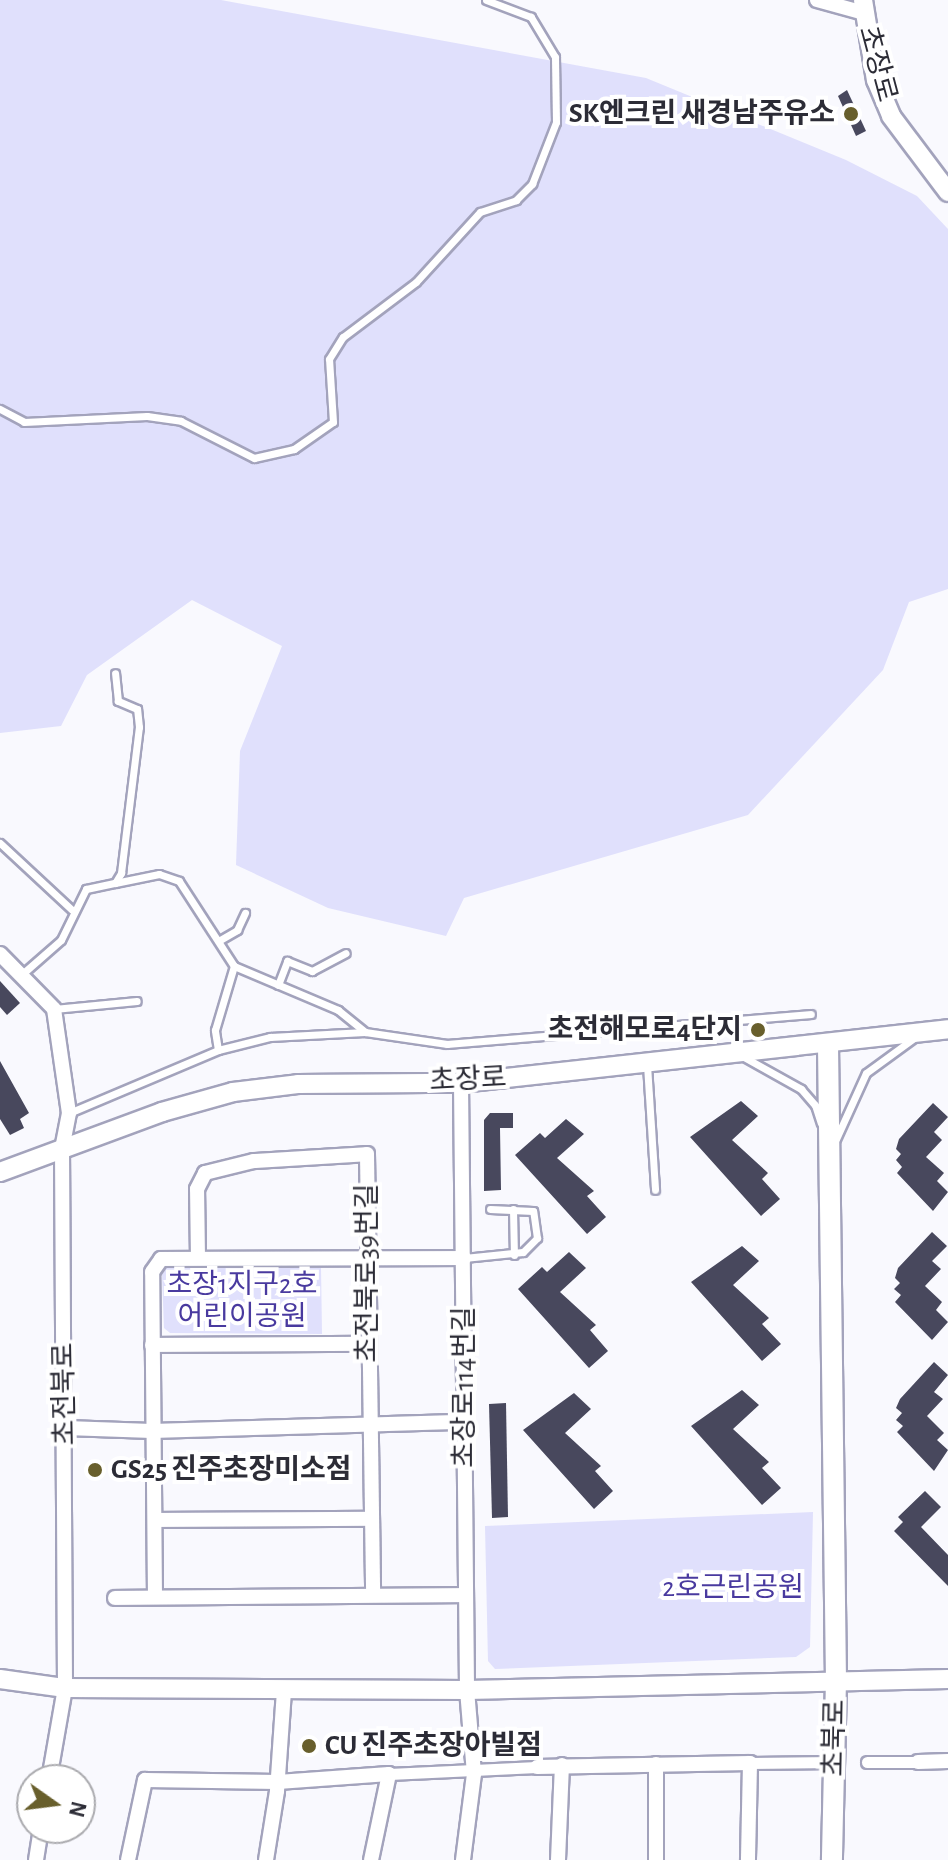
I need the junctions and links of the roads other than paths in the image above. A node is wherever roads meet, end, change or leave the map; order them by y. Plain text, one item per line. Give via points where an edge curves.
1 (486, 0) edge
2 (817, 0) edge
3 (864, 6) edge
4 (948, 192) edge
5 (0, 409) edge
6 (115, 673) dead end
7 (0, 843) edge
8 (3, 852) edge
9 (115, 883) junction
10 (72, 910) junction
11 (245, 913) dead end
12 (220, 940) junction
13 (346, 953) dead end
14 (0, 954) edge
15 (234, 966) junction
16 (21, 975) junction
17 (278, 985) junction
18 (137, 1001) dead end
19 (54, 1009) junction
20 (811, 1014) dead end
21 (948, 1029) edge
22 (365, 1032) junction
23 (918, 1035) junction
24 (828, 1045) junction
25 (218, 1050) junction
26 (740, 1055) junction
27 (647, 1065) junction
28 (461, 1083) junction
29 (69, 1113) junction
30 (62, 1148) junction
31 (830, 1152) junction
32 (0, 1172) edge
33 (655, 1190) dead end
34 (490, 1209) dead end
35 (513, 1209) junction
36 (514, 1255) junction
37 (198, 1258) junction
38 (366, 1258) junction
39 (464, 1258) junction
40 (368, 1344) junction
41 (152, 1345) junction
42 (464, 1422) junction
43 (368, 1423) junction
44 (66, 1428) junction
45 (152, 1431) junction
46 (371, 1519) junction
47 (155, 1520) junction
48 (373, 1595) junction
49 (466, 1595) junction
50 (155, 1597) junction
51 (115, 1598) dead end
52 (0, 1679) edge
53 (948, 1679) edge
54 (836, 1680) junction
55 (65, 1688) junction
56 (284, 1690) junction
57 (467, 1690) junction
58 (948, 1761) edge
59 (834, 1762) junction
60 (867, 1762) dead end
61 (918, 1762) joint
62 (750, 1763) junction
63 (52, 1764) edge
64 (656, 1764) junction
65 (562, 1765) junction
66 (537, 1767) joint
67 (389, 1774) junction
68 (474, 1774) junction
69 (278, 1782) junction
70 (128, 1860) edge
71 (266, 1860) edge
72 (371, 1860) edge
73 (463, 1860) edge
74 (558, 1860) edge
75 (656, 1860) edge
76 (748, 1860) edge
77 (832, 1860) edge

1 - 5 lane via 531,17 555,57 556,122 532,184 516,200 480,212 416,282 343,337 329,359 333,422 294,449 254,458 181,421 147,416 24,422
2 - 3 street, 초장로
3 - 4 street, 초장로 via 876,80 891,116
6 - 9 lane via 118,701 137,709 139,727 121,873
7 - 8 lane
8 - 10 lane
9 - 10 lane via 86,889
9 - 12 lane via 159,874 179,881
10 - 16 lane via 61,940
11 - 12 lane via 237,930
12 - 15 lane
13 - 17 lane via 312,971 287,961
14 - 16 street
15 - 17 lane
15 - 25 lane via 215,1030
16 - 19 street
17 - 22 lane via 338,1010
18 - 19 lane
19 - 29 street, 초전북로
20 - 22 lane via 447,1044
21 - 23 street, 초장로
22 - 25 lane via 270,1037
23 - 24 street, 초장로
23 - 31 lane via 866,1073
24 - 26 street, 초장로
24 - 31 main road
25 - 29 lane
26 - 27 street, 초장로
26 - 31 lane via 801,1089 815,1105
27 - 28 street, 초장로
27 - 33 lane
28 - 30 street, 초장로 via 312,1083 233,1092
28 - 39 street, 초장로114번길
29 - 30 street, 초전북로
30 - 32 street, 초장로
30 - 44 street, 초전북로
31 - 54 main road
34 - 35 lane
35 - 36 lane
35 - 36 lane via 533,1211 537,1220 532,1246
36 - 39 lane
37 - 38 street
37 - 38 street, 초전북로39번길 via 197,1189 205,1173 254,1161 352,1151 367,1154
37 - 41 street via 161,1259 152,1272
38 - 39 street
38 - 40 street, 초전북로39번길
39 - 42 street, 초장로114번길
40 - 41 street
40 - 43 street, 초전북로39번길
41 - 45 street
42 - 43 street
42 - 49 street, 초장로114번길
43 - 45 street
43 - 46 street, 초전북로39번길
44 - 45 street
44 - 55 street, 초전북로
45 - 47 street
46 - 47 street
46 - 48 street, 초전북로39번길
47 - 50 street
48 - 49 street
48 - 50 street
49 - 57 street, 초장로114번길
50 - 51 street
52 - 55 street
53 - 54 street, 초북로
54 - 57 street
54 - 59 main road, 초북로
55 - 56 street
55 - 63 street, 초전북로
56 - 57 street
56 - 69 street
57 - 68 street, 초장로114번길
58 - 61 street
59 - 62 street
59 - 77 main road, 초북로
60 - 61 street
62 - 64 street
62 - 76 street
64 - 65 street
64 - 75 street
65 - 66 street
65 - 74 street
66 - 68 street
67 - 68 street
67 - 69 street
67 - 72 street
68 - 73 street, 초장로114번길
69 - 70 street via 145,1780
69 - 71 street

